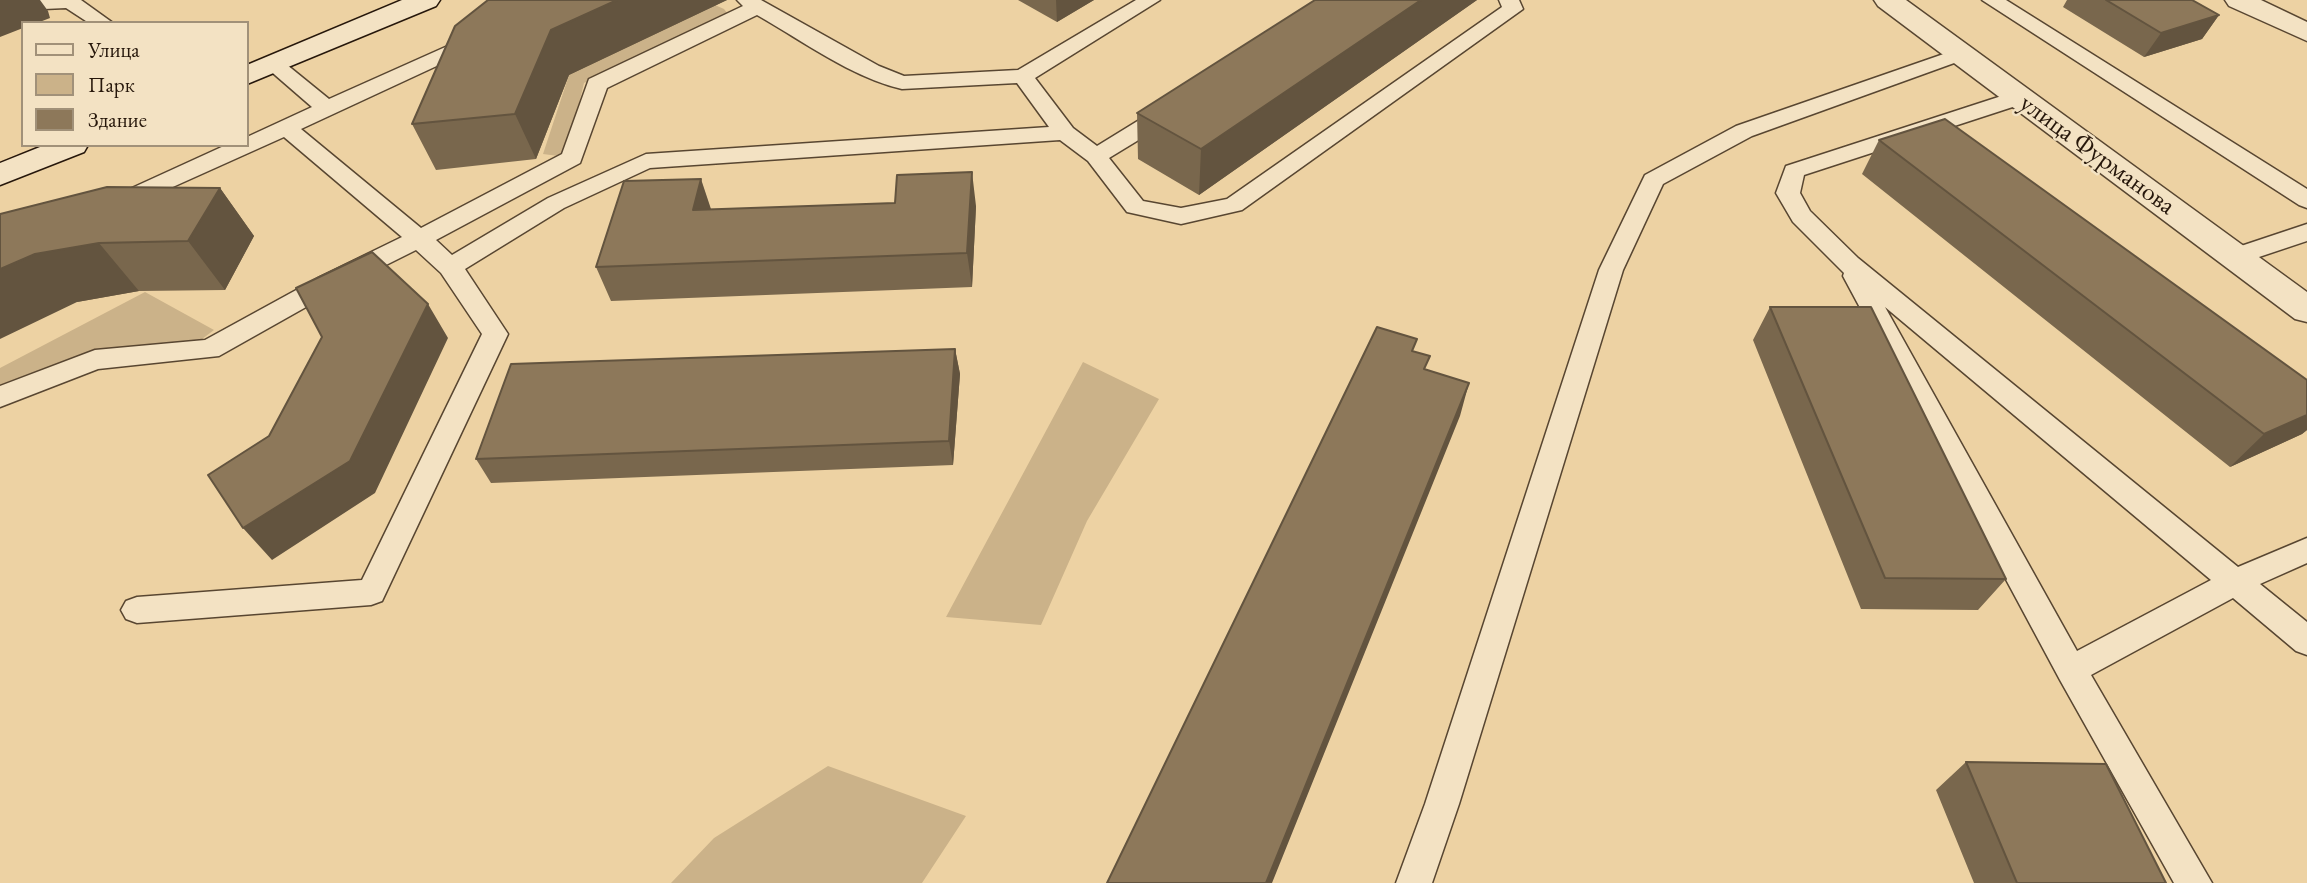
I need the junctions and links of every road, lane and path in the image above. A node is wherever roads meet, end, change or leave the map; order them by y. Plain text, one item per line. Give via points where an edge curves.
1 (426, 0) edge
2 (1150, 0) edge
3 (1509, 0) edge
4 (1888, 0) edge
5 (1993, 0) edge
6 (2239, 0) edge
7 (752, 4) edge
8 (0, 5) edge
9 (100, 21) edge
10 (501, 29) edge
11 (2307, 33) edge
12 (1961, 54) junction
13 (275, 64) junction
14 (248, 75) edge
15 (1023, 76) junction
16 (2020, 97) junction
17 (1190, 99) edge
18 (328, 109) junction
19 (286, 127) junction
20 (1065, 133) junction
21 (248, 144) edge
22 (69, 147) edge
23 (242, 147) edge
24 (1096, 156) junction
25 (0, 175) edge
26 (2307, 200) edge
27 (98, 211) edge
28 (2307, 232) edge
29 (419, 239) junction
30 (2235, 257) junction
31 (1849, 264) junction
32 (450, 267) junction
33 (2307, 310) edge
34 (0, 397) edge
35 (2307, 550) edge
36 (2237, 581) junction
37 (137, 610) dead end
38 (2307, 641) edge
39 (2071, 670) junction
40 (1414, 883) edge
41 (2194, 883) edge

1 - 13 street
2 - 15 lane
3 - 24 lane via 1513,9 1234,205 1181,216 1135,207
4 - 12 street, улица Фурманова
5 - 26 lane
6 - 11 street
7 - 15 lane via 871,71 902,83
7 - 29 lane via 597,84 572,158
8 - 9 lane via 69,2
10 - 18 lane
12 - 16 street, улица Фурманова
12 - 40 lane via 1744,131 1653,180 1612,270
13 - 14 street
13 - 18 lane
15 - 20 lane
16 - 30 street, улица Фурманова
16 - 31 lane via 1794,171 1788,193 1801,216
17 - 24 lane
18 - 19 lane
19 - 21 lane
19 - 29 lane
20 - 24 lane
20 - 32 lane via 646,161 556,203
22 - 25 street
23 - 27 lane
28 - 30 lane
29 - 32 lane
29 - 34 lane via 210,349 95,360
30 - 33 street, улица Фурманова
31 - 36 lane
31 - 39 lane
32 - 37 lane via 495,334 372,592
35 - 36 lane
36 - 38 lane
36 - 39 lane
39 - 41 lane

